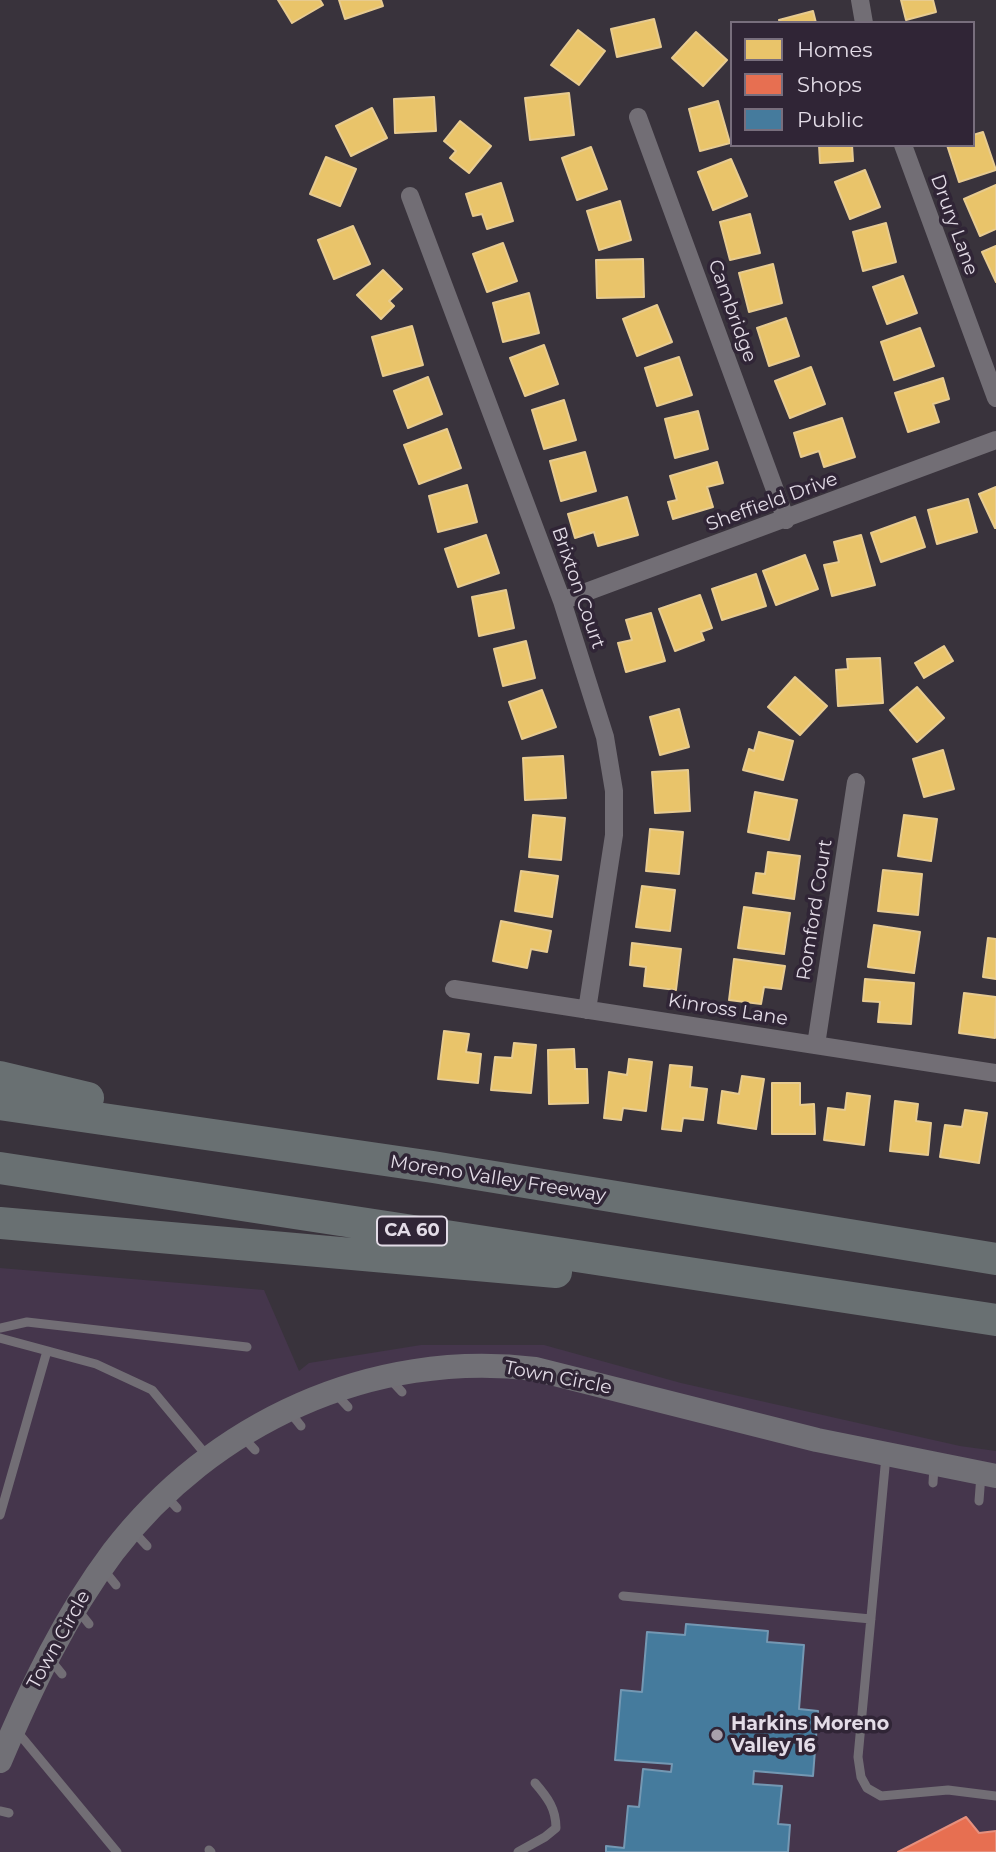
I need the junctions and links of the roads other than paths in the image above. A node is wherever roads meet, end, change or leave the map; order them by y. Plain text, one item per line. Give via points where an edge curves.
1 (860, 0) edge
2 (864, 21) edge
3 (638, 117) dead end
4 (904, 147) edge
5 (410, 196) dead end
6 (996, 398) edge
7 (996, 440) edge
8 (786, 520) junction
9 (562, 601) junction
10 (856, 782) dead end
11 (454, 989) dead end
12 (587, 1010) junction
13 (816, 1045) junction
14 (996, 1073) edge
15 (0, 1077) edge
16 (0, 1104) edge
17 (433, 1167) junction
18 (0, 1168) edge
19 (0, 1223) edge
20 (996, 1259) edge
21 (824, 1294) junction
22 (996, 1320) edge
23 (0, 1328) edge
24 (0, 1338) edge
25 (247, 1347) dead end
26 (47, 1351) junction
27 (886, 1455) junction
28 (209, 1458) junction
29 (989, 1474) edge
30 (979, 1501) dead end
31 (0, 1515) edge
32 (623, 1596) dead end
33 (871, 1619) junction
34 (14, 1728) junction
35 (0, 1761) edge
36 (535, 1783) dead end
37 (996, 1796) edge
38 (117, 1852) edge
39 (518, 1852) edge

1 - 2 street
3 - 8 street, Cambridge
4 - 6 street, Drury Lane
5 - 9 street, Brixton Court
7 - 8 street, Sheffield Drive
8 - 9 street, Sheffield Drive
9 - 12 street, Brixton Court via 605,737 614,791 614,835
10 - 13 street, Romford Court
11 - 12 street, Kinross Lane
12 - 13 street, Kinross Lane
13 - 14 street, Kinross Lane
15 - 17 highway via 145,1112
16 - 17 highway, Moreno Valley Freeway
17 - 20 highway, Moreno Valley Freeway
18 - 21 highway, CA 60
19 - 21 highway
21 - 22 highway, CA 60
23 - 25 lane via 27,1322
24 - 26 lane
26 - 28 lane via 96,1364 152,1390
26 - 31 lane
27 - 28 street, Town Circle via 514,1366 450,1370 340,1399
27 - 29 street, Town Circle via 934,1474
27 - 33 lane
28 - 34 street, Town Circle via 109,1576
29 - 30 lane
32 - 33 lane
33 - 37 lane via 858,1757 867,1788 881,1796 948,1790
34 - 35 street, Town Circle
34 - 38 lane
36 - 39 lane via 556,1814 555,1828

